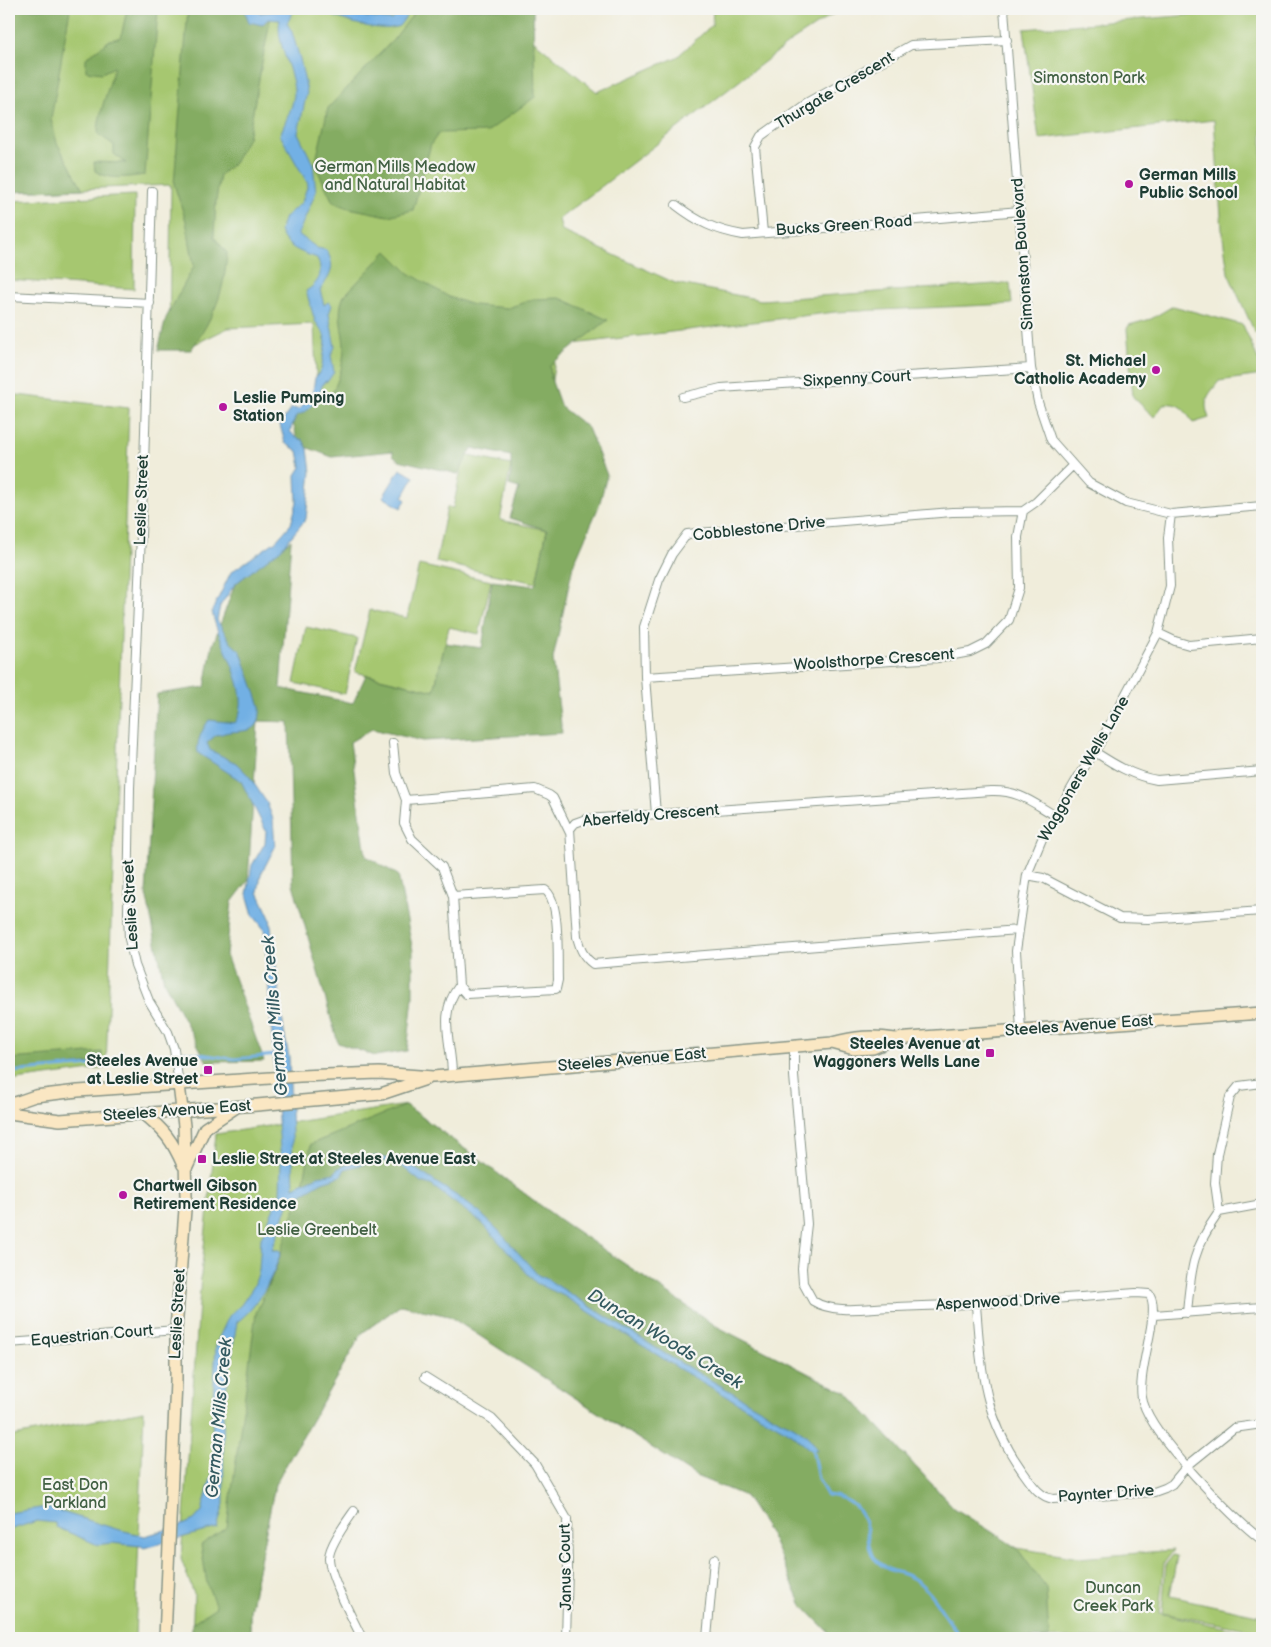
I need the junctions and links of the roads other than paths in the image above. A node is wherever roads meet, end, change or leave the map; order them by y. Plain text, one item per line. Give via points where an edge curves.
1 (1004, 9) edge
2 (1007, 40) junction
3 (152, 191) dead end
4 (676, 205) dead end
5 (1020, 211) junction
6 (763, 233) junction
7 (9, 296) edge
8 (150, 303) junction
9 (1031, 368) junction
10 (683, 397) dead end
11 (1072, 466) junction
12 (1262, 506) edge
13 (1022, 511) junction
14 (1171, 514) junction
15 (1158, 633) junction
16 (1262, 638) edge
17 (645, 677) junction
18 (393, 743) dead end
19 (1096, 752) junction
20 (1262, 771) edge
21 (406, 800) junction
22 (656, 814) junction
23 (1056, 816) junction
24 (570, 834) junction
25 (1027, 875) junction
26 (453, 896) junction
27 (1262, 911) edge
28 (1018, 930) junction
29 (459, 986) junction
30 (1262, 1012) edge
31 (1020, 1030) junction
32 (794, 1046) junction
33 (452, 1075) junction
34 (433, 1077) junction
35 (1262, 1083) edge
36 (179, 1085) junction
37 (9, 1105) edge
38 (238, 1106) junction
39 (182, 1110) junction
40 (9, 1113) edge
41 (143, 1113) junction
42 (185, 1171) junction
43 (1262, 1204) edge
44 (1219, 1212) junction
45 (976, 1305) junction
46 (1262, 1307) edge
47 (1187, 1313) junction
48 (1154, 1315) junction
49 (176, 1330) junction
50 (9, 1343) edge
51 (426, 1377) dead end
52 (1262, 1424) edge
53 (1188, 1466) junction
54 (354, 1511) dead end
55 (1262, 1540) edge
56 (714, 1559) dead end
57 (165, 1638) edge
58 (362, 1638) edge
59 (566, 1638) edge
60 (707, 1638) edge

1 - 2 street, Simonston Boulevard
2 - 5 street, Simonston Boulevard
2 - 6 street, Thurgate Crescent via 912,45 806,104 761,136 755,147
3 - 8 street, Leslie Street
4 - 6 street, Bucks Green Road via 696,221 725,231
5 - 6 street, Bucks Green Road
5 - 9 street, Simonston Boulevard
7 - 8 street
8 - 36 street, Leslie Street via 130,788 128,921 135,965 149,1001 168,1032
9 - 10 street, Sixpenny Court via 721,388
9 - 11 street, Simonston Boulevard via 1051,440
11 - 13 street via 1036,502
11 - 14 street, Simonston Boulevard via 1089,483 1126,503
12 - 14 street, Simonston Boulevard
13 - 17 street, Woolsthorpe Crescent via 1018,537 1019,588 1009,620 986,644 970,652 938,658
13 - 17 street, Cobblestone Drive via 952,512 688,534 672,554 648,613 644,627
14 - 15 street, Waggoners Wells Lane via 1168,538 1170,586
15 - 16 street via 1189,645
15 - 19 street, Waggoners Wells Lane
17 - 22 street, Cobblestone Drive
18 - 21 street via 396,773
19 - 20 street via 1124,770 1157,780
19 - 23 street, Waggoners Wells Lane
21 - 24 street via 535,789 553,798
21 - 26 street via 404,823 412,839 442,867
22 - 23 street, Aberfeldy Crescent via 1008,790
22 - 24 street, Aberfeldy Crescent via 586,820 574,823
23 - 25 street, Waggoners Wells Lane
24 - 28 street, Aberfeldy Crescent via 577,937 584,955 593,964
25 - 27 street via 1044,878 1120,918
25 - 28 street, Waggoners Wells Lane
26 - 29 street
26 - 29 street via 545,890 554,903 556,922 556,989 480,995 466,994
28 - 31 street, Waggoners Wells Lane via 1016,968
29 - 33 street via 446,1011
30 - 31 main road, Steeles Avenue East
31 - 32 main road, Steeles Avenue East via 895,1039 873,1048 854,1049 832,1043
32 - 33 main road, Steeles Avenue East
32 - 45 street, Aspenwood Drive via 807,1224 803,1275 807,1293 813,1301 828,1307
33 - 34 main road, Steeles Avenue East
34 - 36 main road, Steeles Avenue East via 379,1073
34 - 38 main road, Steeles Avenue East via 381,1094
35 - 44 street via 1239,1086 1230,1096 1216,1164
36 - 37 main road, Steeles Avenue East via 35,1096
36 - 39 main road, Leslie Street
38 - 39 main road, Steeles Avenue East
38 - 42 main road via 205,1128
39 - 41 main road, Steeles Avenue East
39 - 42 main road, Leslie Street
40 - 41 main road, Steeles Avenue East via 60,1120
41 - 42 main road via 173,1142
42 - 49 main road, Leslie Street
43 - 44 street
44 - 47 street via 1196,1249
45 - 48 street, Aspenwood Drive via 1141,1293 1152,1298
45 - 53 street, Paynter Drive via 983,1384 989,1409 1009,1452 1044,1497 1154,1492 1172,1484
46 - 47 street
47 - 48 street
48 - 53 street via 1142,1368 1142,1400 1153,1424
49 - 50 street, Equestrian Court
49 - 57 main road, Leslie Street
51 - 59 street, Janus Court via 492,1419 535,1464 567,1520
52 - 53 street via 1234,1428
53 - 55 street via 1248,1530
54 - 58 street via 328,1558 338,1588
56 - 60 street

